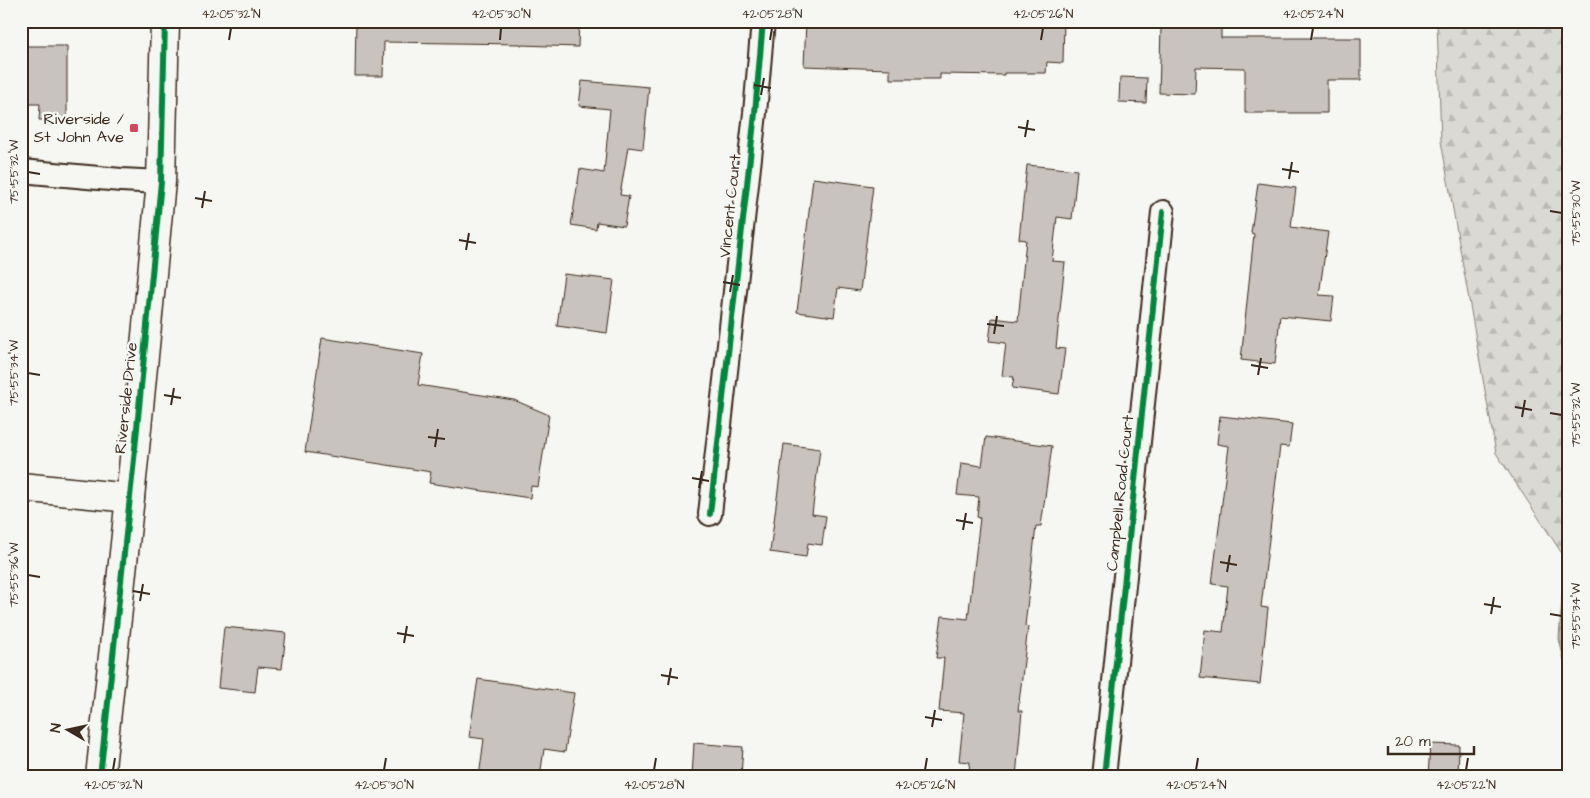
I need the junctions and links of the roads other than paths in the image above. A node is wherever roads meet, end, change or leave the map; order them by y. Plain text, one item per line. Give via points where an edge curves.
1 (165, 21) edge
2 (763, 21) edge
3 (21, 171) edge
4 (161, 182) junction
5 (1163, 212) dead end
6 (21, 487) edge
7 (130, 498) junction
8 (710, 514) dead end
9 (100, 777) edge
10 (1104, 777) edge

1 - 4 main road, Riverside Drive
2 - 8 street, Vincent Court
3 - 4 street
4 - 7 main road, Riverside Drive
5 - 10 street, Campbell Road Court
6 - 7 main road
7 - 9 main road, Riverside Drive

